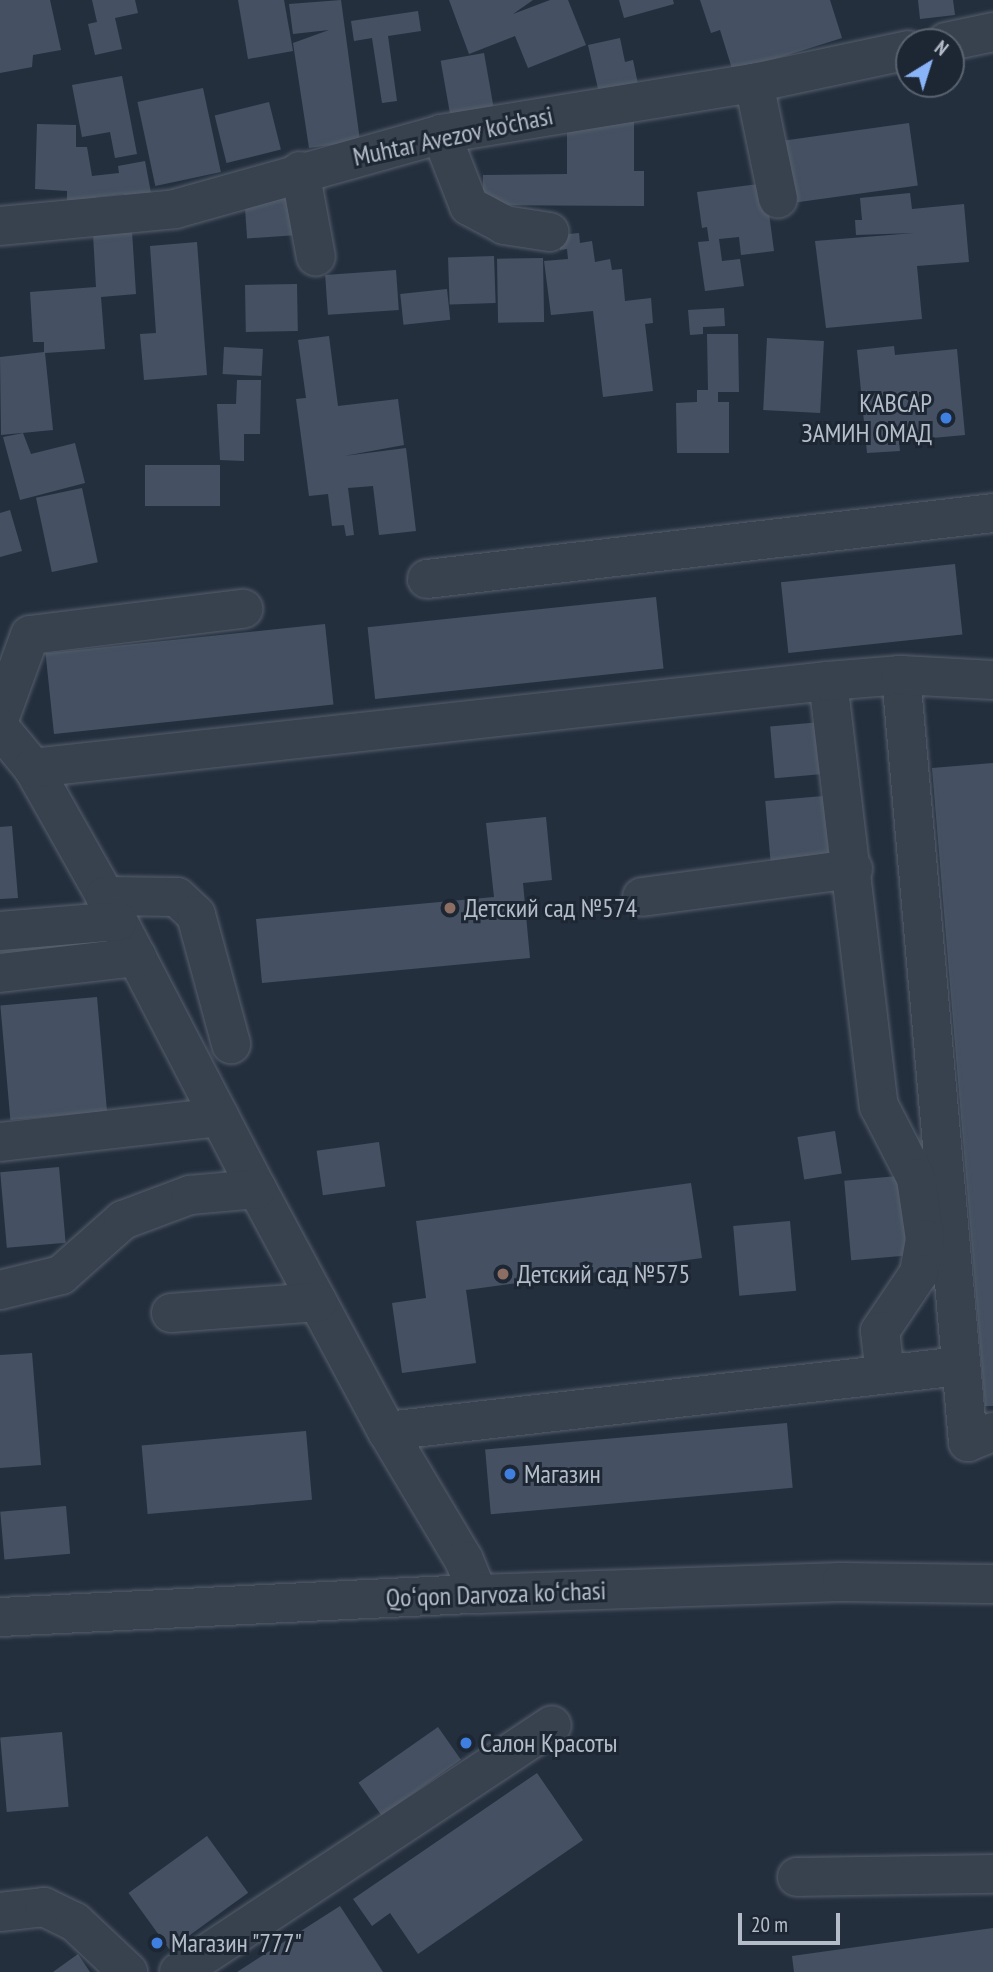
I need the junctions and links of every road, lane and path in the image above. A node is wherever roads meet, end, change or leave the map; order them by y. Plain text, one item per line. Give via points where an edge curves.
1 (993, 32) edge
2 (965, 38) edge
3 (895, 53) edge
4 (754, 83) junction
5 (441, 134) junction
6 (300, 171) junction
7 (778, 199) dead end
8 (0, 226) edge
9 (548, 232) dead end
10 (316, 257) dead end
11 (993, 513) edge
12 (427, 579) dead end
13 (243, 609) dead end
14 (901, 675) junction
15 (993, 680) edge
16 (828, 681) junction
17 (0, 718) edge
18 (0, 728) edge
19 (33, 768) junction
20 (853, 869) junction
21 (642, 897) dead end
22 (111, 909) junction
23 (0, 931) edge
24 (136, 957) junction
25 (0, 973) edge
26 (231, 1044) dead end
27 (220, 1117) junction
28 (0, 1142) edge
29 (257, 1189) junction
30 (0, 1290) edge
31 (318, 1302) junction
32 (171, 1313) dead end
33 (960, 1366) junction
34 (885, 1374) junction
35 (387, 1432) junction
36 (981, 1437) edge
37 (993, 1584) edge
38 (478, 1594) junction
39 (0, 1617) edge
40 (552, 1726) dead end
41 (993, 1874) edge
42 (797, 1877) dead end
43 (0, 1912) edge
44 (128, 1972) edge
45 (179, 1972) edge

1 - 2 street
3 - 4 street, Muhtar Avezov ko'chasi
4 - 5 street, Muhtar Avezov ko'chasi
4 - 7 street
5 - 6 street, Muhtar Avezov ko'chasi
5 - 9 street via 469,206 503,225
6 - 8 street, Muhtar Avezov ko'chasi via 175,209
6 - 10 street
11 - 12 street
13 - 17 street via 30,635
14 - 15 street
14 - 16 street
14 - 33 street
16 - 19 street
16 - 20 street
18 - 19 street
19 - 22 street
20 - 21 street
20 - 34 street via 879,1106 916,1178 925,1239 919,1273 880,1331
22 - 23 street
22 - 24 street
22 - 26 street via 177,897 196,915
24 - 25 street
24 - 27 street
27 - 28 street
27 - 29 street
29 - 30 street via 190,1195 123,1220 61,1275
29 - 31 street
31 - 32 street
31 - 35 street
33 - 34 street
33 - 36 street
34 - 35 street
35 - 38 street via 464,1560
37 - 38 street, Qoʻqon Darvoza koʻchasi via 841,1582
38 - 39 street, Qoʻqon Darvoza koʻchasi
40 - 45 street
41 - 42 street
43 - 44 street via 44,1907 75,1922

